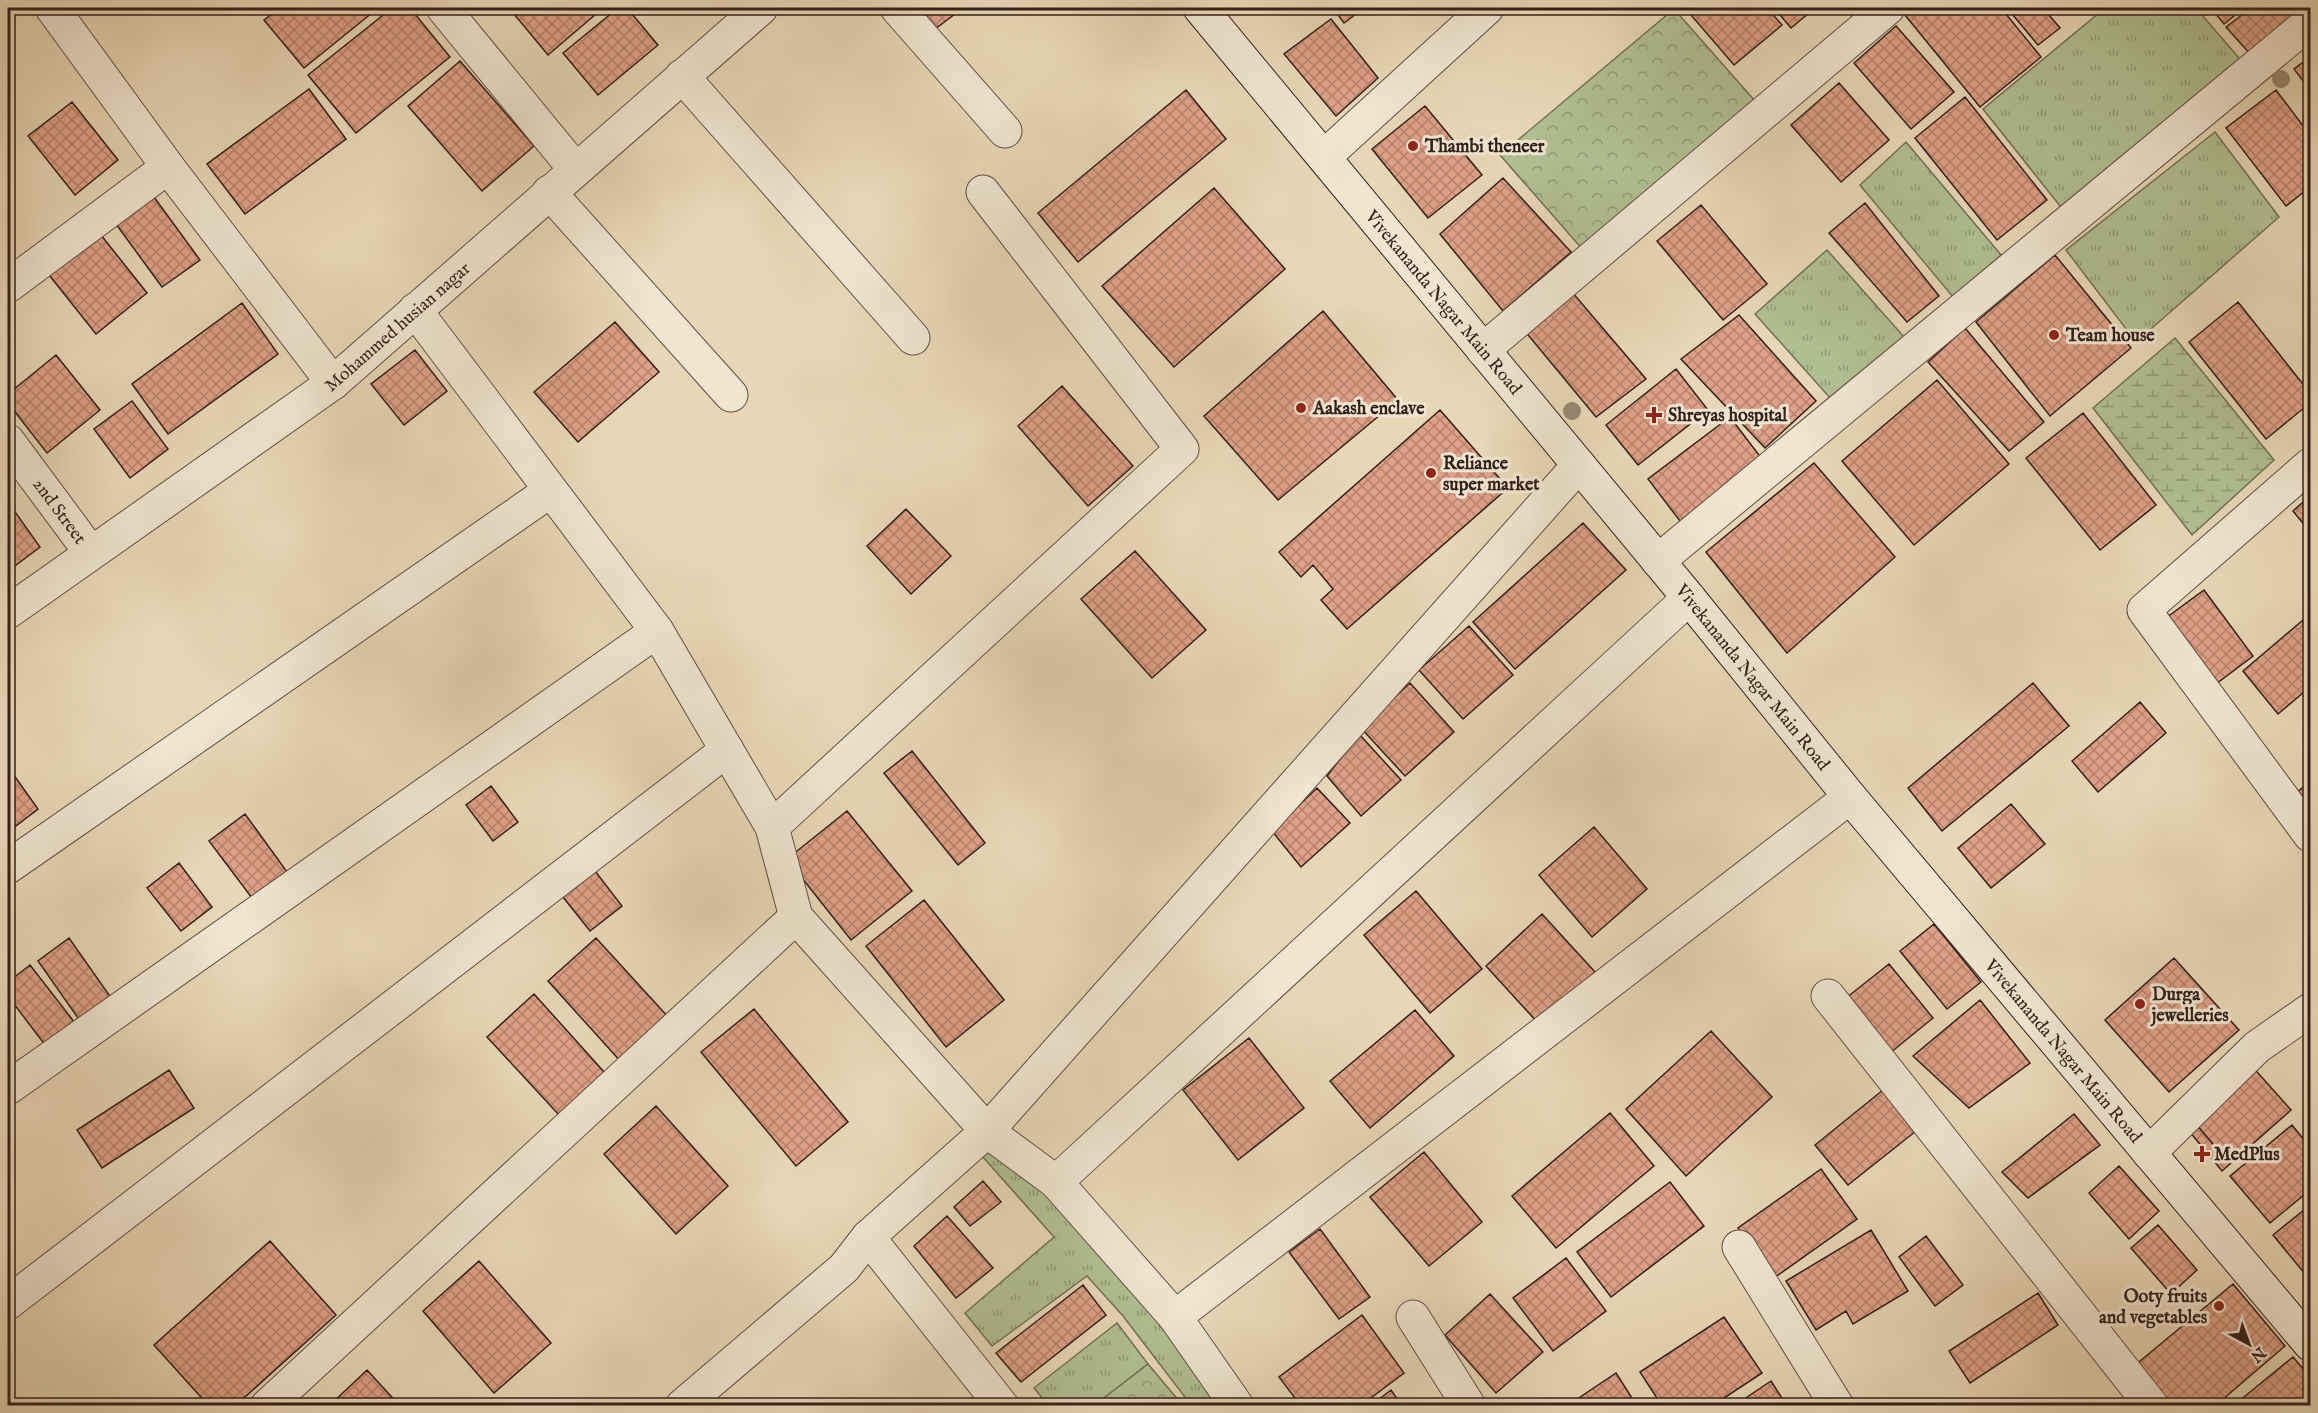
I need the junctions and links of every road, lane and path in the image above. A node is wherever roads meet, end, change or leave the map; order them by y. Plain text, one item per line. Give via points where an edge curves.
1 (51, 8) edge
2 (443, 8) edge
3 (761, 8) edge
4 (897, 8) edge
5 (1200, 8) edge
6 (1487, 8) edge
7 (1888, 8) edge
8 (2310, 22) edge
9 (682, 76) junction
10 (1005, 131) dead end
11 (1324, 157) junction
12 (168, 167) junction
13 (575, 169) junction
14 (549, 192) junction
15 (983, 192) dead end
16 (8, 286) edge
17 (415, 310) junction
18 (913, 338) dead end
19 (1483, 350) junction
20 (333, 383) junction
21 (731, 395) dead end
22 (8, 441) edge
23 (1579, 465) junction
24 (2310, 465) edge
25 (550, 491) junction
26 (91, 553) junction
27 (1658, 561) junction
28 (1689, 598) junction
29 (8, 612) edge
30 (657, 631) junction
31 (727, 750) junction
32 (1850, 797) junction
33 (772, 827) junction
34 (2310, 835) edge
35 (8, 867) edge
36 (796, 917) junction
37 (1828, 996) dead end
38 (2310, 1010) edge
39 (8, 1088) edge
40 (987, 1131) junction
41 (2149, 1153) junction
42 (1056, 1182) junction
43 (868, 1237) junction
44 (1739, 1247) dead end
45 (8, 1303) edge
46 (1175, 1317) junction
47 (1413, 1317) dead end
48 (2310, 1344) edge
49 (267, 1406) edge
50 (682, 1406) edge
51 (1002, 1406) edge
52 (1237, 1406) edge
53 (1468, 1406) edge
54 (1837, 1406) edge
55 (2152, 1406) edge

1 - 12 street
2 - 13 street
3 - 9 street, Mohammed husian nagar
4 - 10 street
5 - 11 street, Vivekananda Nagar Main Road
6 - 11 street
7 - 19 street
8 - 27 street
9 - 13 street, Mohammed husian nagar
9 - 18 street
11 - 19 street, Vivekananda Nagar Main Road
12 - 16 street
12 - 20 street
13 - 14 street, Mohammed husian nagar
14 - 17 street, Mohammed husian nagar
14 - 21 street
15 - 33 street via 1182,450
17 - 20 street, Mohammed husian nagar
17 - 25 street
19 - 23 street, Vivekananda Nagar Main Road
20 - 26 street, Mohammed husian nagar
22 - 26 street, 2nd Street
23 - 27 street, Vivekananda Nagar Main Road
23 - 40 street
24 - 34 street via 2144,610
25 - 30 street
25 - 35 street
26 - 29 street, Mohammed husian nagar
27 - 28 street, Vivekananda Nagar Main Road
28 - 32 street, Vivekananda Nagar Main Road
28 - 42 street
30 - 31 street
30 - 39 street
31 - 33 street
31 - 45 street
32 - 41 street, Vivekananda Nagar Main Road
32 - 46 street
33 - 36 street
36 - 40 street
36 - 49 street
37 - 55 street
38 - 41 street via 2257,1047
40 - 42 street
40 - 43 street
41 - 48 street, Vivekananda Nagar Main Road
42 - 46 street
43 - 50 street via 844,1268
43 - 51 street
44 - 54 street
46 - 52 street
47 - 53 street

